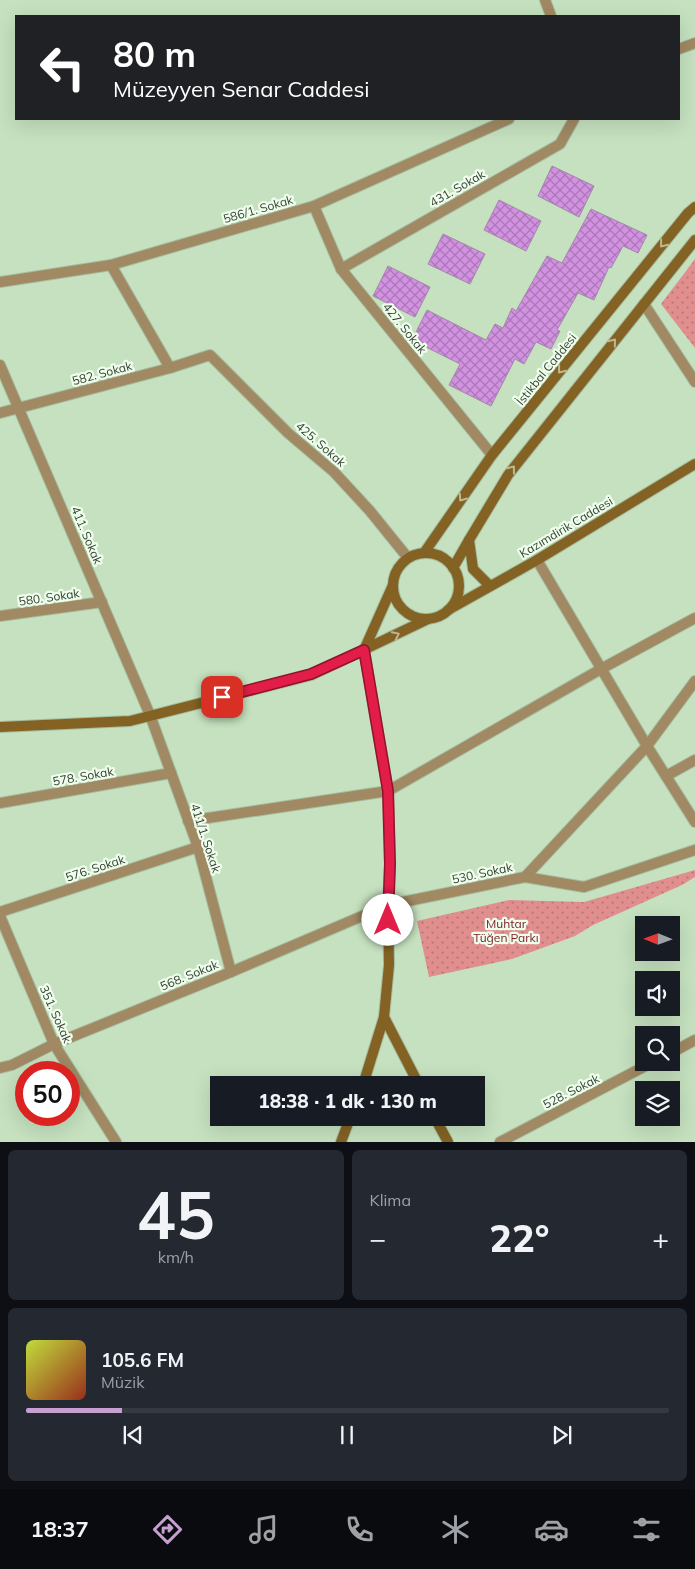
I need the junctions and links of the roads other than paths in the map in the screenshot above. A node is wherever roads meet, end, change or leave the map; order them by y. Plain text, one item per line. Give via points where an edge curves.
1 (545, 0) edge
2 (551, 15) edge
3 (695, 43) edge
4 (680, 49) edge
5 (507, 120) edge
6 (573, 120) edge
7 (314, 206) junction
8 (695, 207) edge
9 (695, 240) edge
10 (111, 265) junction
11 (341, 269) junction
12 (0, 282) edge
13 (644, 304) junction
14 (210, 355) joint
15 (0, 365) edge
16 (170, 368) junction
17 (695, 382) edge
18 (18, 408) junction
19 (0, 413) edge
20 (492, 455) junction
21 (695, 464) edge
22 (469, 540) junction
23 (424, 553) junction
24 (408, 558) junction
25 (537, 560) junction
26 (453, 568) junction
27 (393, 585) junction
28 (490, 586) junction
29 (102, 602) junction
30 (448, 610) junction
31 (0, 616) edge
32 (695, 618) edge
33 (428, 619) junction
34 (364, 650) junction
35 (601, 669) junction
36 (695, 681) edge
37 (150, 715) junction
38 (0, 727) edge
39 (646, 746) junction
40 (695, 760) edge
41 (171, 773) junction
42 (666, 776) junction
43 (388, 791) junction
44 (0, 803) edge
45 (188, 821) junction
46 (695, 822) edge
47 (198, 847) junction
48 (695, 850) edge
49 (525, 877) junction
50 (388, 905) junction
51 (0, 914) edge
52 (231, 972) junction
53 (384, 1017) junction
54 (695, 1040) edge
55 (54, 1044) junction
56 (680, 1048) edge
57 (0, 1068) edge
58 (635, 1071) edge
59 (366, 1076) edge
60 (414, 1076) edge
61 (347, 1126) edge
62 (439, 1126) edge
63 (116, 1142) edge
64 (340, 1142) edge
65 (448, 1142) edge
66 (500, 1142) edge

1 - 2 street
3 - 4 street
5 - 7 street, 586/1. Sokak
6 - 11 street, 431. Sokak via 560,144
7 - 10 street, 586/1. Sokak
7 - 11 street, 427. Sokak
8 -> 20 main road, İstikbal Caddesi
9 - 13 main road
10 - 12 street, 586/1. Sokak
10 - 16 street
11 - 20 street, 427. Sokak
13 - 17 street
22 -> 13 main road via 508,475
14 - 16 street, 582. Sokak
14 - 24 street, 425. Sokak via 288,433 334,472
15 - 18 street, 411. Sokak
16 - 18 street, 582. Sokak
18 - 19 street, 582. Sokak
18 - 29 street, 411. Sokak
20 -> 23 main road, İstikbal Caddesi
21 - 25 main road, Kazımdirik Caddesi
22 - 26 main road
22 - 28 main road via 473,569
23 - 24 main road
23 - 26 main road via 443,557
24 - 27 main road via 400,565
25 - 28 main road, Kazımdirik Caddesi
25 - 35 street
26 - 30 main road via 459,592
27 - 33 main road via 400,606 408,614
27 - 34 main road
28 - 30 main road, Kazımdirik Caddesi
29 - 31 street, 580. Sokak
29 - 37 street, 411. Sokak
30 - 33 main road
32 - 35 street
34 -> 33 main road
34 - 37 main road via 311,674
34 - 43 main road
35 - 39 street
35 - 43 street
36 - 39 street
37 - 38 main road via 130,721
37 - 41 street, 411/1. Sokak
39 - 42 street
39 - 49 street
40 - 42 street
41 - 44 street, 578. Sokak
41 - 45 street, 411/1. Sokak
42 - 46 street
43 - 45 street
43 - 50 main road
45 - 47 street, 411/1. Sokak
47 - 51 street, 576. Sokak
47 - 52 street, 411/1. Sokak
48 - 49 street, 530. Sokak via 584,887
49 - 50 street, 530. Sokak
50 - 52 street, 568. Sokak
50 - 53 main road via 389,965
51 - 55 street, 351. Sokak
52 - 55 street, 568. Sokak
53 - 59 main road
53 - 60 main road
54 - 56 street
55 - 57 street, 568. Sokak
55 - 63 street, 351. Sokak
58 - 66 street, 528. Sokak
61 - 64 main road
62 - 65 main road

